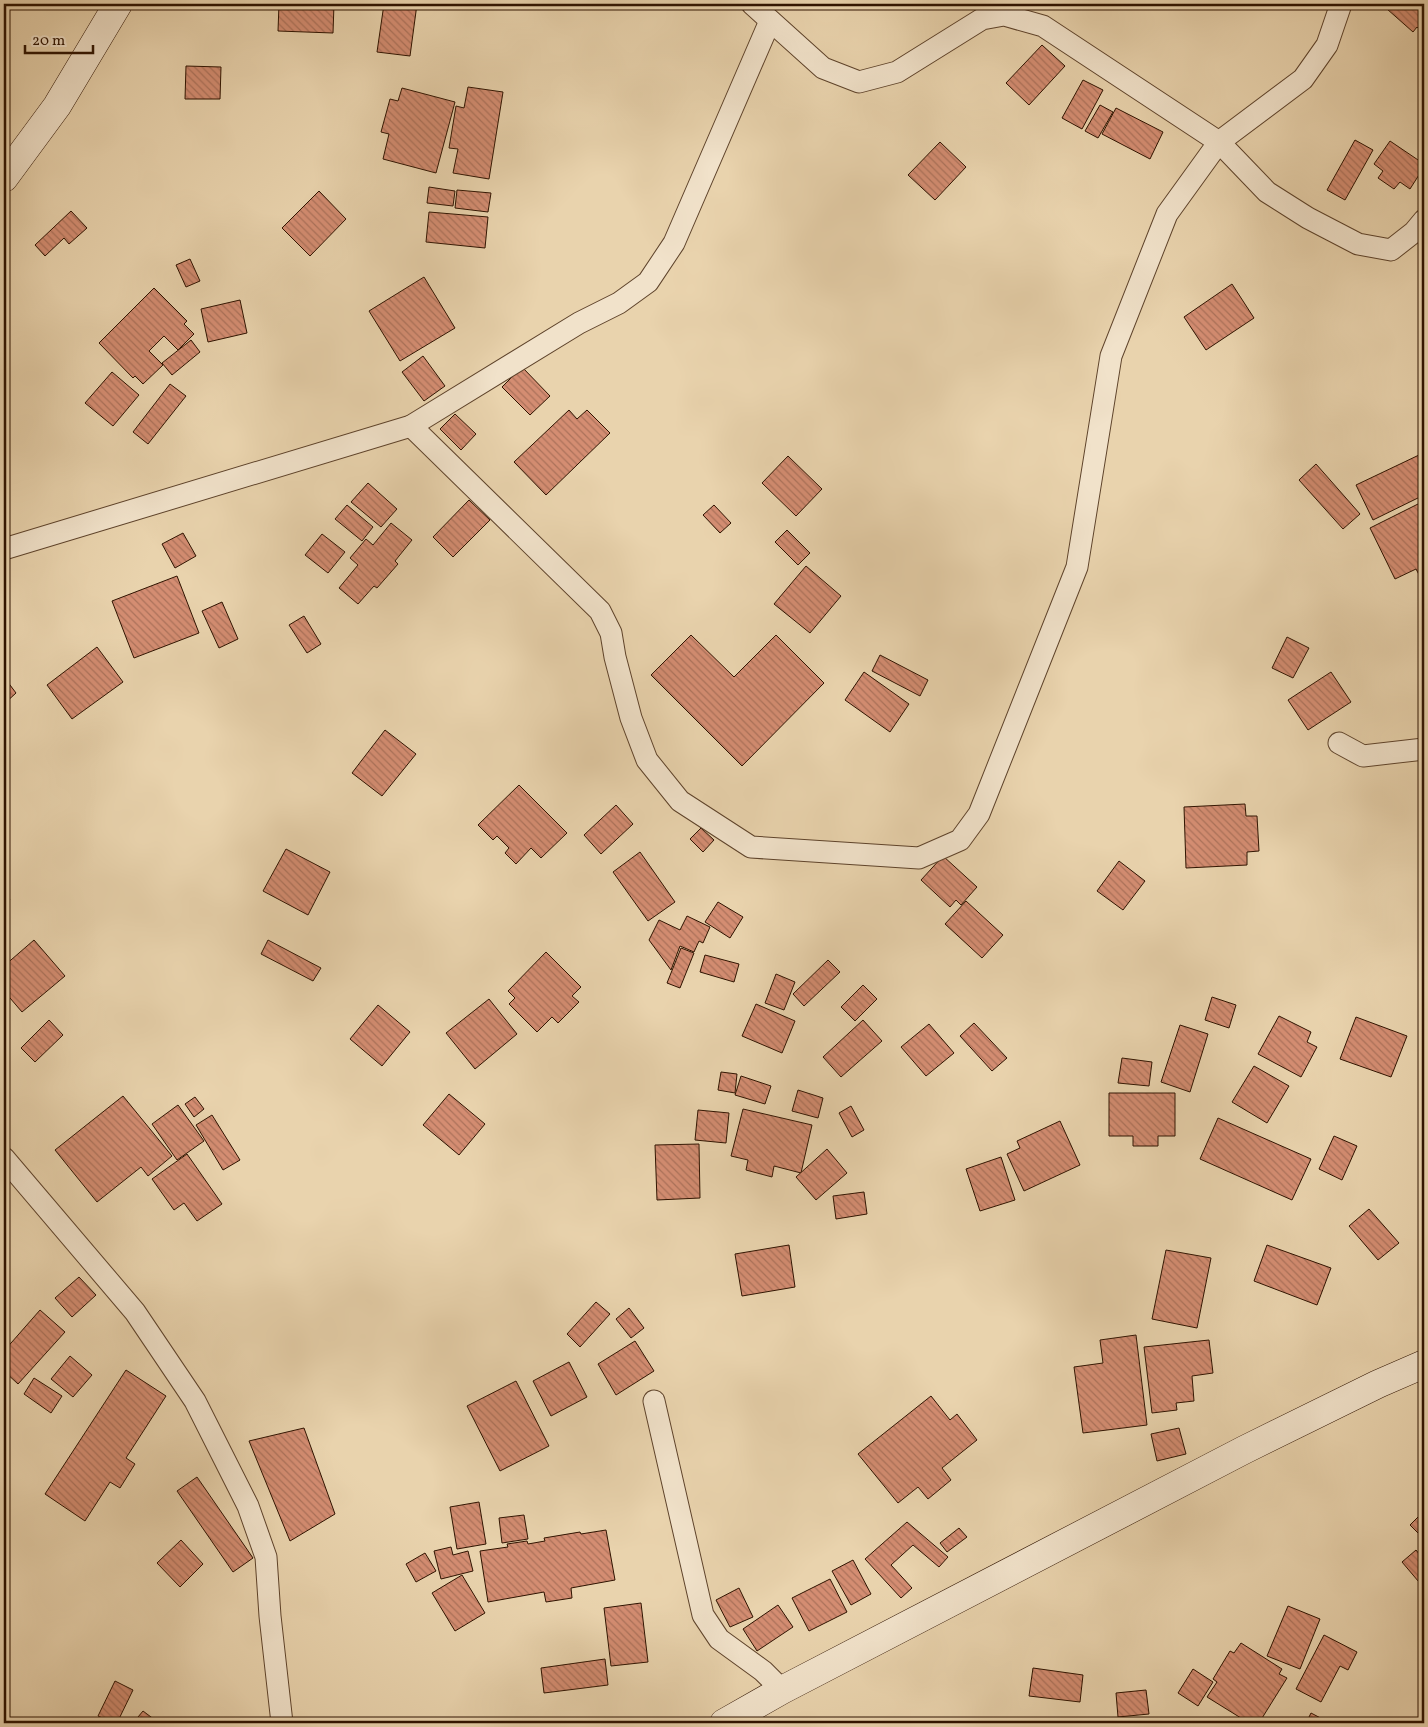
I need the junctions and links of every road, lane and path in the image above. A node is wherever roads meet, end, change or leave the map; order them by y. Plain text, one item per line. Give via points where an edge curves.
1 (118, 4) edge
2 (752, 4) edge
3 (1341, 4) edge
4 (770, 21) junction
5 (1219, 142) junction
6 (8, 166) edge
7 (1424, 220) edge
8 (411, 426) junction
9 (4, 549) edge
10 (1339, 743) dead end
11 (1424, 749) edge
12 (4, 1158) edge
13 (1424, 1364) edge
14 (654, 1401) dead end
15 (782, 1690) junction
16 (282, 1723) edge
17 (724, 1723) edge

1 - 6 main road via 57,106
2 - 4 street
3 - 5 street via 1328,44 1303,79
4 - 5 street via 823,68 859,82 897,72 982,19 1004,15 1043,26
4 - 8 street via 674,243 648,282 619,303 579,322
5 - 7 street via 1267,192 1358,244 1391,250
5 - 8 street via 1168,214 1111,356 1077,567 979,814 960,840 919,858 751,847 680,801 647,760 631,718 610,633 600,611
8 - 9 street
10 - 11 street via 1363,756
12 - 16 street via 135,1312 195,1401 248,1506 266,1557
13 - 15 main road via 1244,1450
14 - 15 street via 703,1615 719,1639 763,1671
15 - 17 main road

